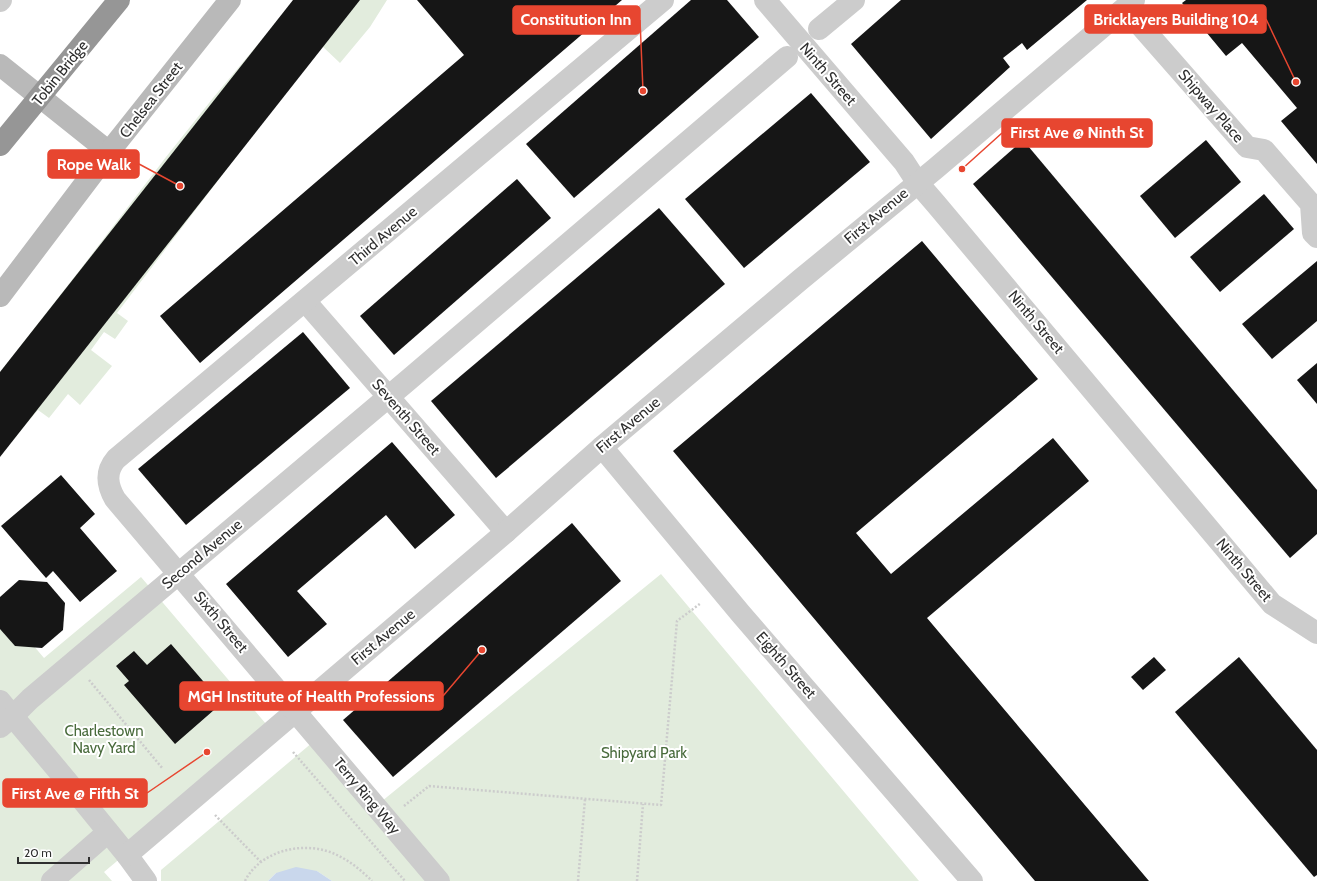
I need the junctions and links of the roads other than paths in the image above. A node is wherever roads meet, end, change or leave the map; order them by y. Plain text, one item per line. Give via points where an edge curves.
1 (118, 0) edge
2 (230, 0) edge
3 (663, 0) edge
4 (764, 0) edge
5 (854, 0) edge
6 (1130, 3) edge
7 (819, 29) dead end
8 (787, 57) dead end
9 (0, 65) edge
10 (0, 145) edge
11 (109, 152) junction
12 (917, 182) junction
13 (1317, 237) edge
14 (0, 296) edge
15 (305, 301) junction
16 (388, 397) junction
17 (602, 447) junction
18 (108, 475) joint
19 (506, 532) junction
20 (179, 573) junction
21 (1317, 633) edge
22 (295, 711) junction
23 (4, 715) edge
24 (108, 832) junction
25 (127, 855) junction
26 (52, 881) edge
27 (146, 881) edge
28 (439, 881) edge
29 (972, 881) edge

1 - 10 highway, Tobin Bridge, bridge
2 - 11 main road, Chelsea Street
3 - 15 street, Third Avenue
4 - 12 street, Ninth Street via 852,100 904,162
5 - 7 street
6 - 12 street, First Avenue
6 - 13 street, Shipway Place via 1140,25 1247,147 1264,150 1310,204 1313,233
8 - 16 street, Second Avenue
9 - 11 main road
11 - 14 main road, Chelsea Street
12 - 17 street, First Avenue
12 - 21 street, Ninth Street via 1272,604
15 - 16 street, Seventh Street
15 - 18 street, Third Avenue via 116,459
16 - 19 street, Seventh Street
16 - 20 street, Second Avenue
17 - 19 street, First Avenue
17 - 29 street, Eighth Street via 741,614
18 - 20 street, Sixth Street via 109,487 116,499
19 - 22 street, First Avenue
20 - 22 street, Sixth Street
20 - 23 street, Second Avenue via 30,699
22 - 25 street, First Avenue
22 - 28 street, Terry Ring Way
23 - 24 street
24 - 25 street
24 - 26 street
25 - 27 street

